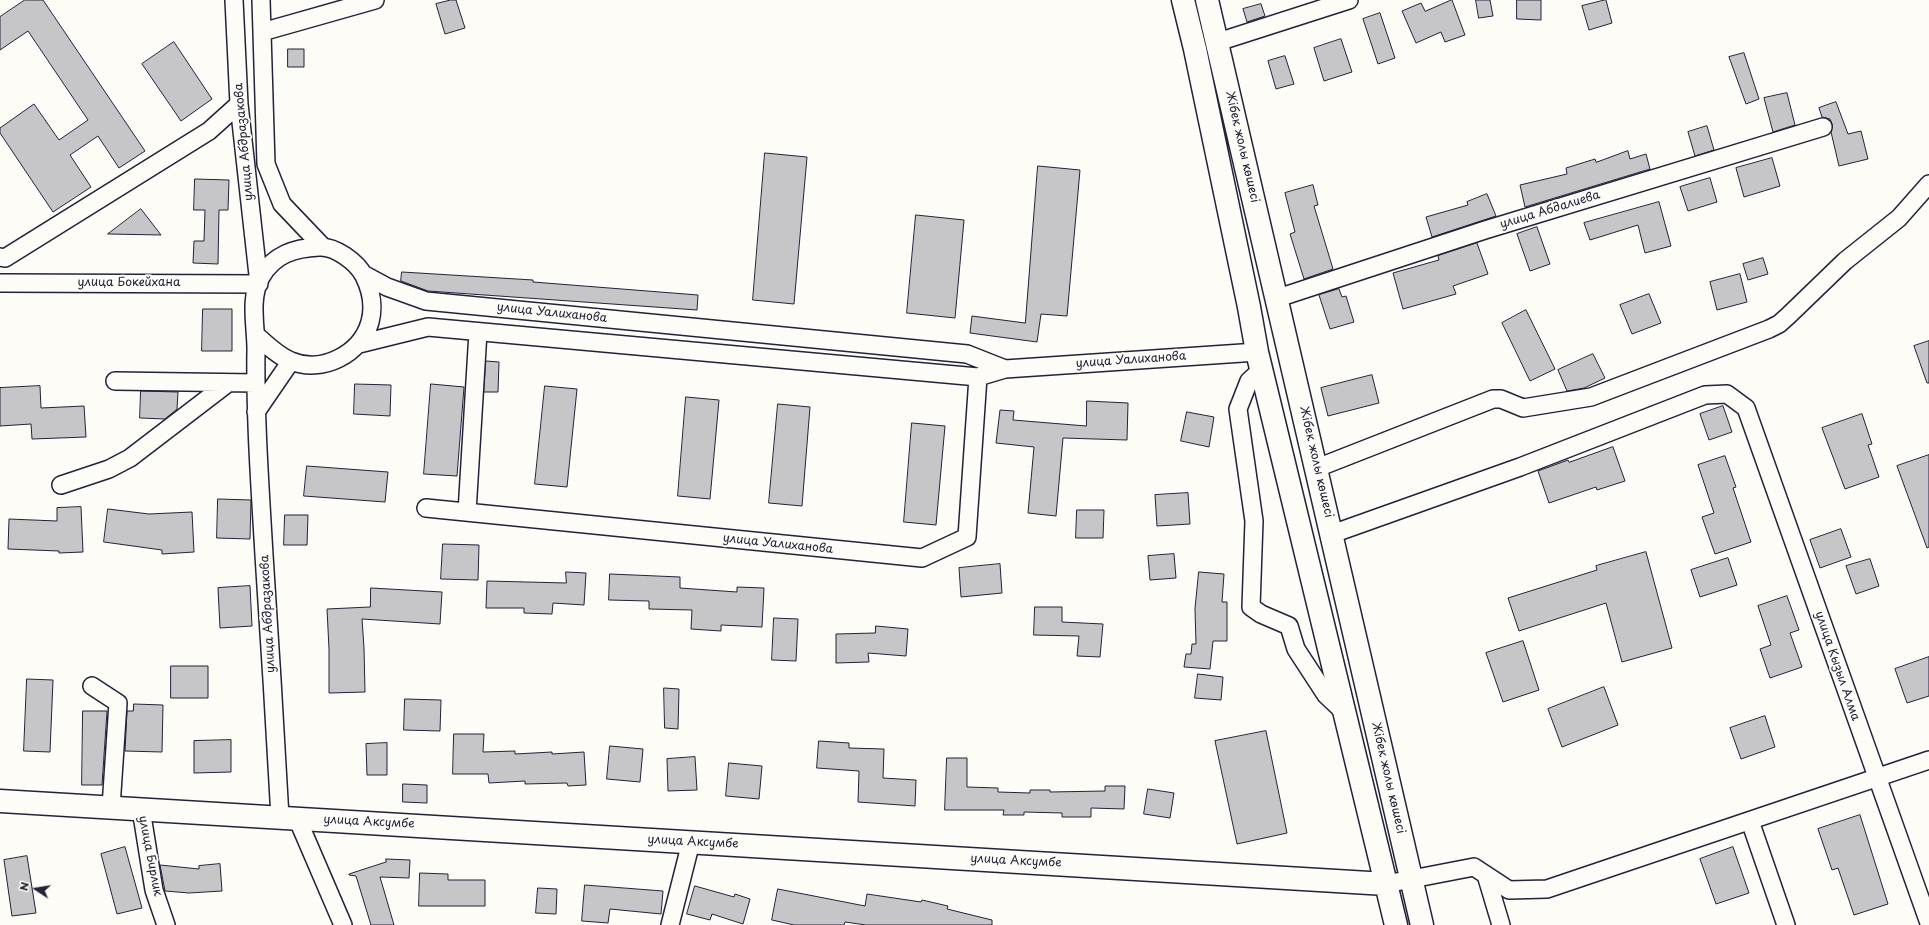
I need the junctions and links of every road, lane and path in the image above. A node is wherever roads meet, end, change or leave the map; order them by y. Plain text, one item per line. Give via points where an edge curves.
1 (234, 0) edge
2 (261, 0) edge
3 (375, 0) edge
4 (1183, 0) edge
5 (1207, 0) edge
6 (1349, 0) edge
7 (262, 32) junction
8 (1218, 42) junction
9 (239, 104) junction
10 (1823, 127) dead end
11 (1929, 184) edge
12 (323, 247) junction
13 (0, 257) edge
14 (364, 274) junction
15 (0, 283) edge
16 (259, 284) junction
17 (1278, 298) junction
18 (478, 332) junction
19 (256, 335) junction
20 (358, 344) junction
21 (291, 361) junction
22 (1259, 361) junction
23 (1005, 369) junction
24 (978, 377) junction
25 (115, 381) dead end
26 (228, 383) junction
27 (256, 383) junction
28 (256, 412) junction
29 (1317, 468) junction
30 (61, 485) dead end
31 (426, 508) dead end
32 (467, 512) junction
33 (1332, 534) junction
34 (92, 686) dead end
35 (1344, 712) junction
36 (1929, 760) edge
37 (1876, 777) junction
38 (0, 801) edge
39 (111, 807) junction
40 (141, 809) junction
41 (289, 818) junction
42 (1750, 821) junction
43 (691, 842) junction
44 (1486, 875) junction
45 (1411, 879) junction
46 (1386, 884) junction
47 (1929, 923) edge
48 (166, 925) edge
49 (343, 925) edge
50 (670, 925) edge
51 (1396, 925) edge
52 (1422, 925) edge
53 (1501, 925) edge
54 (1786, 925) edge

1 - 9 street, улица Абдразакова
2 - 7 street, улица Абдразакова
3 - 7 street
4 - 22 main road, Жібек жолы көшесі via 1199,65
5 - 8 main road, Жібек жолы көшесі
6 - 8 street
7 - 12 street, улица Абдразакова via 266,164 282,204
8 - 17 main road, Жібек жолы көшесі
9 - 13 street via 209,132 5,258
9 - 16 street, улица Абдразакова
10 - 17 street, улица Абдалиева via 1484,230
11 - 29 street via 1899,218 1845,261 1788,316 1770,329 1591,397 1523,408 1501,399 1493,399
12 - 14 street via 346,256
12 - 16 street via 299,248 276,258 261,277
14 - 20 street via 372,297 370,322
14 - 23 street, улица Уалиханова via 387,287 426,301 967,354
15 - 16 street, улица Бокейхана
16 - 19 street via 254,301
17 - 29 main road, Жібек жолы көшесі
18 - 20 street, улица Уалиханова via 428,327
18 - 24 street, улица Уалиханова
18 - 32 street
19 - 21 street
19 - 27 street, улица Абдразакова
20 - 21 street via 339,359 315,365
21 - 28 street
22 - 23 street, улица Уалиханова
22 - 35 main road, Жібек жолы көшесі
22 - 35 street via 1238,409 1254,521 1251,607 1289,626 1296,649 1326,695
23 - 24 street, улица Уалиханова
24 - 32 street, улица Уалиханова via 967,537 922,558
25 - 26 street
26 - 27 street
26 - 30 street via 130,458 109,469
27 - 28 street, улица Абдразакова
28 - 41 street, улица Абдразакова
29 - 33 main road, Жібек жолы көшесі
31 - 32 street, улица Уалиханова
33 - 37 street, улица Кызыл Алма via 1520,467 1705,395 1727,394 1746,408
33 - 45 main road, Жібек жолы көшесі
34 - 39 street via 118,703
35 - 46 main road, Жібек жолы көшесі
36 - 37 street
37 - 42 street
37 - 47 street, улица Кызыл Алма
38 - 39 main road, улица Аксумбе
39 - 40 main road, улица Аксумбе
40 - 41 main road, улица Аксумбе
40 - 48 street, улица Бирлик via 154,890
41 - 43 main road, улица Аксумбе
41 - 49 street, улица Абдразакова
42 - 44 street via 1547,889 1509,890
42 - 54 street
43 - 46 main road, улица Аксумбе
43 - 50 street
44 - 45 street via 1474,867
44 - 53 street
45 - 46 street
45 - 52 main road, Жібек жолы көшесі
46 - 51 main road, Жібек жолы көшесі

